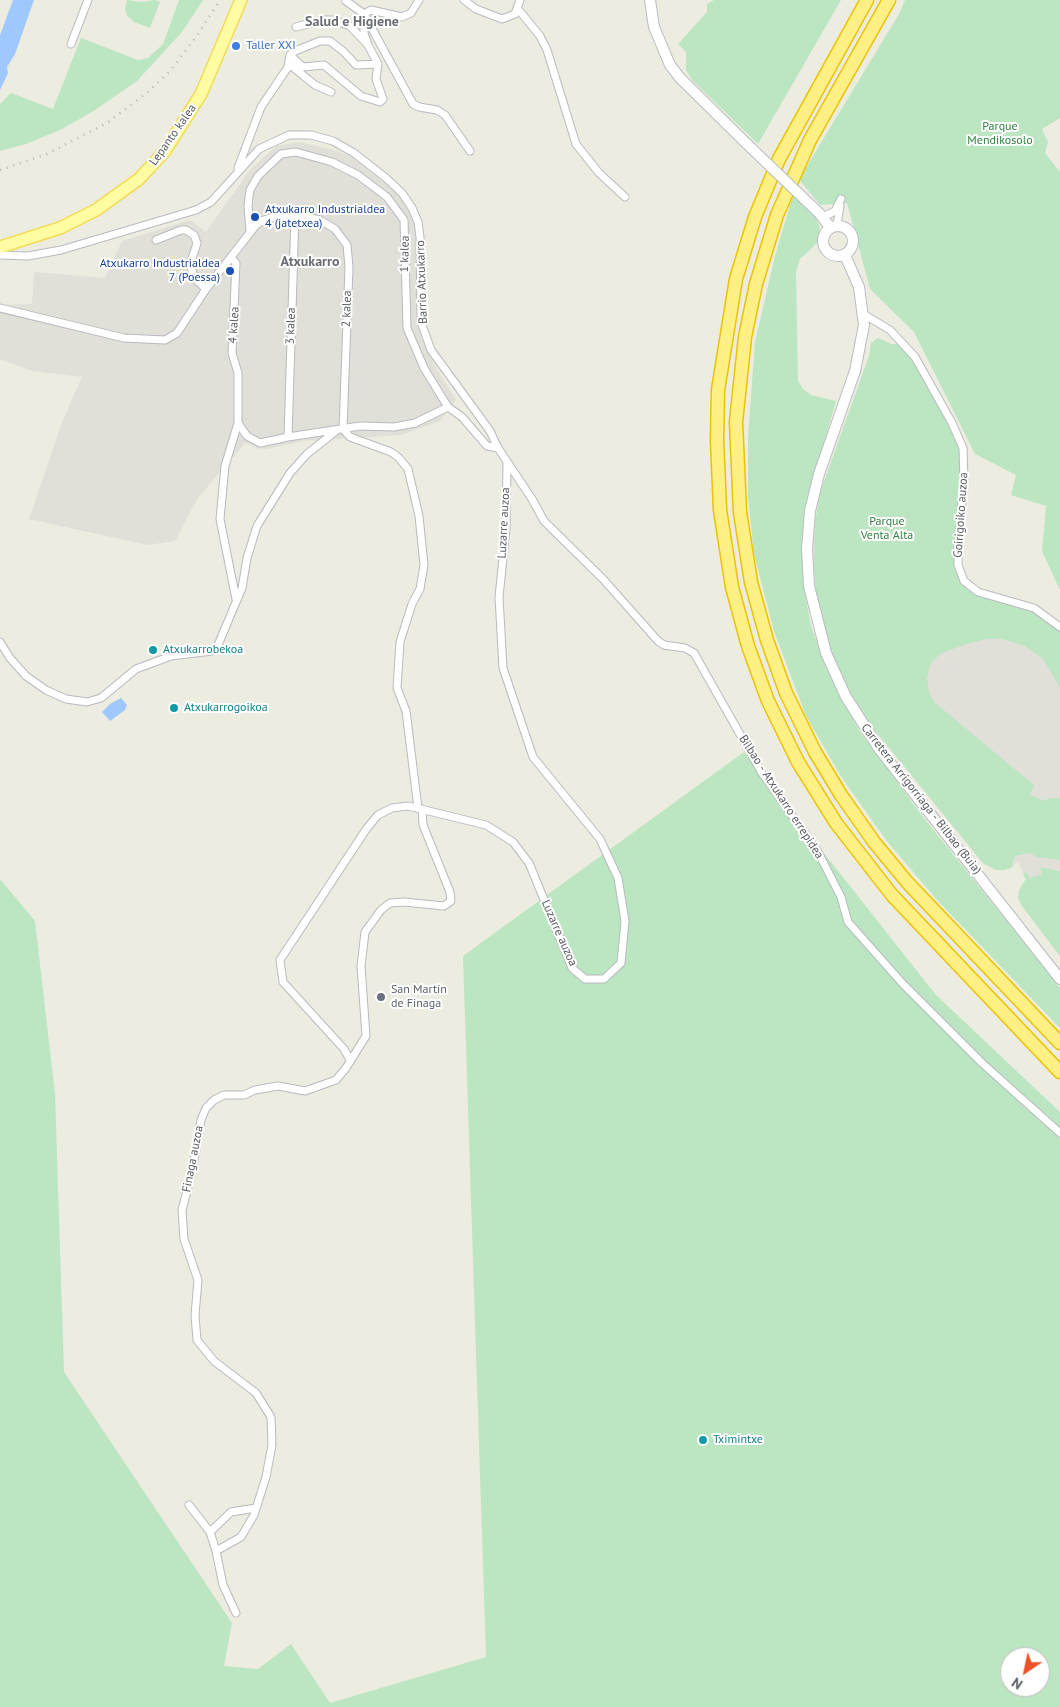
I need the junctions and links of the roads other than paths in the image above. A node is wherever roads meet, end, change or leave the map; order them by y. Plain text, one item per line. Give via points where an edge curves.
1 (88, 0) edge
2 (241, 0) edge
3 (419, 0) edge
4 (464, 0) edge
5 (520, 0) edge
6 (650, 0) edge
7 (867, 0) edge
8 (889, 0) edge
9 (346, 1) dead end
10 (518, 9) junction
11 (364, 14) junction
12 (296, 27) dead end
13 (71, 44) dead end
14 (368, 45) junction
15 (290, 55) junction
16 (289, 64) junction
17 (378, 64) junction
18 (331, 92) dead end
19 (470, 151) dead end
20 (235, 175) junction
21 (625, 197) dead end
22 (819, 213) junction
23 (295, 215) junction
24 (834, 226) junction
25 (250, 232) junction
26 (156, 240) dead end
27 (0, 247) edge
28 (0, 255) edge
29 (845, 255) junction
30 (231, 258) junction
31 (206, 289) junction
32 (0, 308) edge
33 (865, 315) junction
34 (448, 407) junction
35 (238, 423) junction
36 (340, 429) junction
37 (288, 437) junction
38 (498, 448) junction
39 (507, 461) junction
40 (236, 599) junction
41 (1060, 627) edge
42 (0, 642) edge
43 (420, 809) junction
44 (1060, 979) edge
45 (1060, 1043) edge
46 (350, 1060) junction
47 (1060, 1072) edge
48 (1060, 1133) edge
49 (189, 1505) dead end
50 (256, 1508) junction
51 (210, 1532) junction
52 (216, 1551) junction
53 (236, 1613) dead end

1 - 13 street
2 - 27 main road, Lepanto kalea via 201,94 164,151 139,179 102,206 60,228
3 - 11 street via 411,13 402,16 371,10
4 - 10 street via 496,18 510,17
5 - 10 street
6 - 22 street, bridge via 654,27 670,65 680,78
7 - 47 highway via 779,159 755,217 736,279 718,390 717,440 720,510 732,587 748,646 775,715 798,762 836,823 892,895
8 - 45 highway via 810,140 777,215 756,284 745,337 736,422 740,512 751,582 786,693 841,795 907,882
9 - 11 street
10 - 21 street via 547,50 576,144 599,173
11 - 14 street
11 - 19 street via 413,104 444,115
12 - 14 street via 322,20 338,21 350,26
14 - 17 street
15 - 16 street
15 - 17 street via 320,41 330,41 356,65
15 - 17 street via 303,67 324,65 361,96 380,102 383,95 376,79
16 - 18 street via 315,85
16 - 20 street via 261,107
20 - 28 street, Barrio Atxukarro via 211,202 196,210 61,250 28,256
20 - 38 street, Barrio Atxukarro via 252,155 267,144 289,136 311,135 343,146 402,192 419,228 420,303 426,338 438,361 490,431
22 - 24 street
22 - 24 street via 825,216 831,213 842,198
23 - 25 street, 2 kalea via 264,220
23 - 36 street, 2 kalea via 320,220 335,229 347,245 349,267
23 - 37 street, 3 kalea
24 - 29 street via 848,229 854,239 853,247
24 - 29 street via 823,239 825,249 832,255
25 - 30 street, 2 kalea
25 - 34 street, 1 kalea via 250,190 258,176 281,154 296,152 332,162 351,171 387,197 404,220 407,328 424,368
26 - 31 street via 181,230 194,235 198,243 190,265 195,279
29 - 33 street, Carretera Arrigorriaga - Bilbao (Buia) via 859,287
30 - 31 street, 2 kalea
30 - 35 street, 4 kalea via 236,263 232,352 238,373
31 - 32 street, 2 kalea via 177,333 165,340 124,338
33 - 41 street, Goirigoiko auzoa via 890,330 915,357 963,448 958,558 964,581 978,592 1034,608
33 - 44 street, Carretera Arrigorriaga - Bilbao (Buia) via 861,350 819,474 810,512 809,586 823,644 846,697 880,750
34 - 36 street via 415,423
34 - 38 street, 1 kalea via 462,417 487,446
35 - 37 street via 247,436 260,443
35 - 40 street via 224,466 220,519
36 - 37 street
36 - 40 street via 306,454 265,512 251,544 245,578
36 - 43 street via 350,437 400,458 408,468 419,516 424,565 420,589 400,642 397,688 406,711
38 - 39 street, Barrio Atxukarro
39 - 43 street, Luzarre auzoa via 506,529 499,597 503,668 533,757 600,839 618,878 624,921 621,963 614,972 604,979 585,979 572,968 528,863 513,842 486,825
39 - 48 street, Bilbao - Atxukarro errepidea via 544,521 603,579 658,641 685,648 694,654 762,773 818,852 841,897 848,922 902,984 982,1063
40 - 42 street via 218,645 212,651 171,656 136,670 101,698 87,702 66,699 46,690 26,676
43 - 46 street, Finaga auzoa via 423,825 450,892 450,901 444,906 390,903 365,932 361,966 366,1036
43 - 46 street, Luzarre auzoa via 408,806 392,808 378,815 280,960 283,982 344,1048
46 - 50 street, Finaga auzoa via 336,1080 305,1091 278,1086 244,1095 224,1095 206,1108 200,1120 182,1210 184,1239 198,1280 195,1315 198,1340 214,1361 256,1393 271,1417 272,1445
49 - 51 street
50 - 51 street via 231,1512
50 - 52 street via 241,1537
51 - 52 street
52 - 53 street via 223,1585

